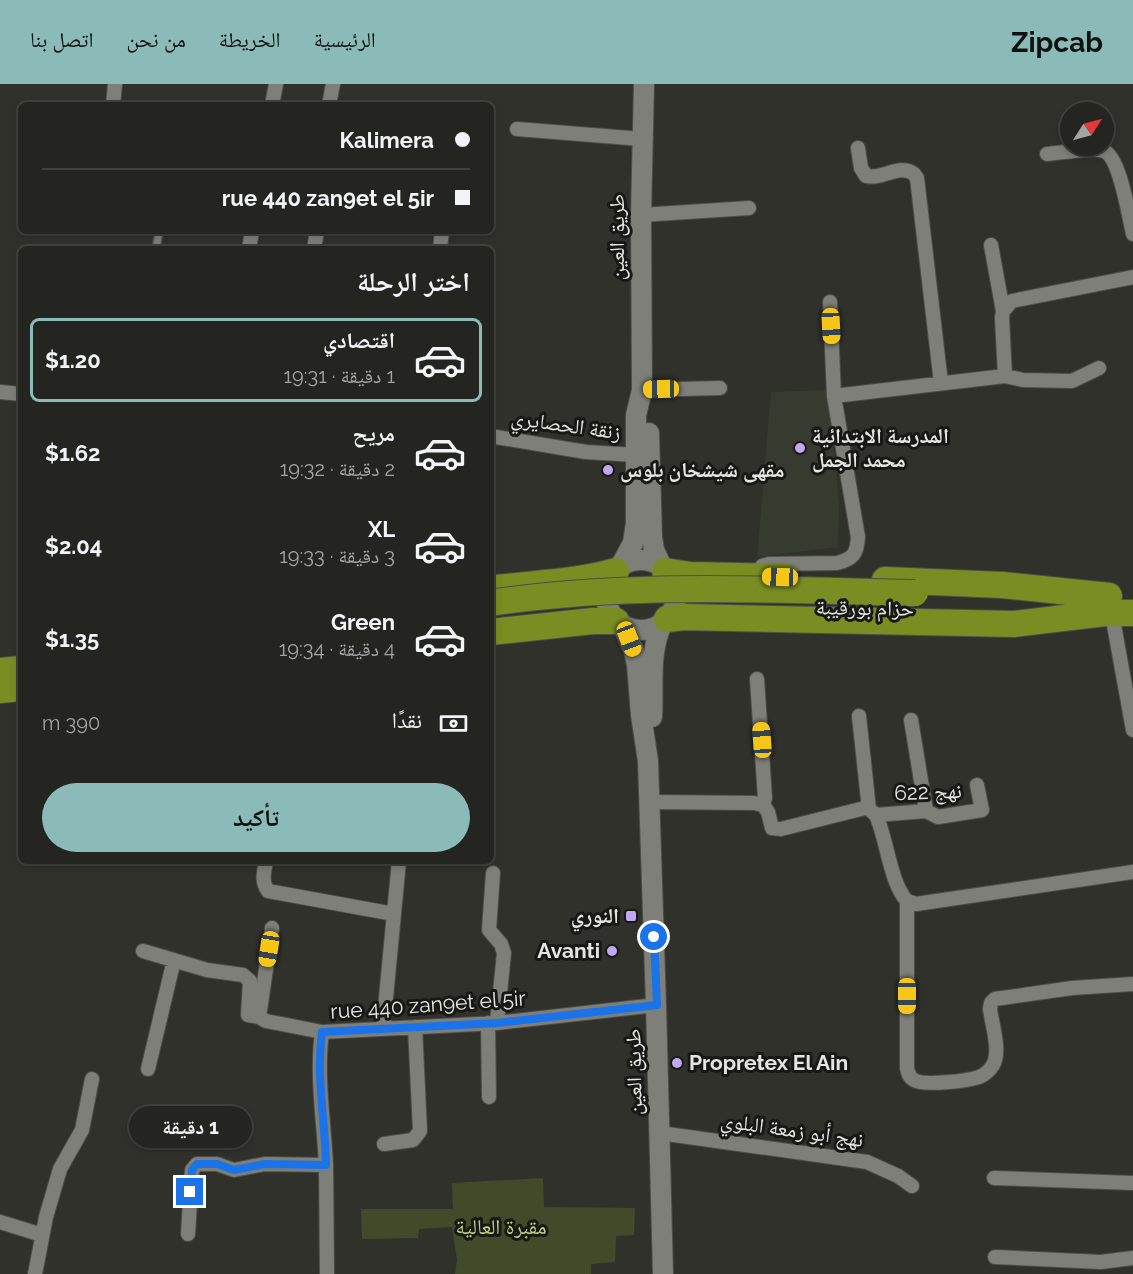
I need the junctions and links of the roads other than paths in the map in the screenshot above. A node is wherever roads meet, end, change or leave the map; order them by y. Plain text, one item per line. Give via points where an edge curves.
1 (115, 84) edge
2 (276, 84) edge
3 (333, 84) edge
4 (644, 84) edge
5 (112, 102) edge
6 (273, 102) edge
7 (330, 102) edge
8 (517, 129) dead end
9 (642, 139) junction
10 (858, 148) dead end
11 (1047, 153) dead end
12 (1128, 194) edge
13 (749, 208) dead end
14 (641, 215) junction
15 (1133, 234) edge
16 (991, 245) dead end
17 (1133, 277) edge
18 (830, 302) dead end
19 (1003, 311) junction
20 (1099, 368) dead end
21 (1005, 376) junction
22 (941, 383) junction
23 (720, 388) dead end
24 (642, 390) junction
25 (0, 392) edge
26 (18, 394) edge
27 (834, 396) junction
28 (494, 437) edge
29 (636, 455) junction
30 (618, 569) junction
31 (663, 569) junction
32 (758, 577) junction
33 (494, 588) edge
34 (915, 601) junction
35 (494, 602) edge
36 (1118, 607) edge
37 (494, 619) edge
38 (665, 621) junction
39 (620, 623) junction
40 (494, 633) edge
41 (18, 669) edge
42 (0, 671) edge
43 (757, 679) dead end
44 (18, 688) edge
45 (0, 690) edge
46 (859, 716) dead end
47 (911, 720) dead end
48 (1133, 730) edge
49 (648, 761) junction
50 (977, 785) dead end
51 (650, 802) junction
52 (763, 805) junction
53 (926, 811) junction
54 (873, 812) junction
55 (265, 864) edge
56 (399, 864) edge
57 (1133, 872) edge
58 (493, 873) dead end
59 (907, 901) junction
60 (394, 914) junction
61 (272, 928) dead end
62 (143, 951) dead end
63 (174, 960) junction
64 (1133, 984) edge
65 (657, 1005) junction
66 (260, 1017) junction
67 (493, 1023) junction
68 (415, 1027) junction
69 (383, 1029) junction
70 (322, 1032) junction
71 (148, 1069) dead end
72 (92, 1079) dead end
73 (489, 1097) dead end
74 (660, 1132) junction
75 (384, 1144) dead end
76 (326, 1165) junction
77 (994, 1178) dead end
78 (1133, 1183) edge
79 (912, 1186) dead end
80 (0, 1222) edge
81 (42, 1234) junction
82 (188, 1234) dead end
83 (995, 1257) dead end
84 (1133, 1258) edge
85 (34, 1274) edge
86 (327, 1274) edge
87 (663, 1274) edge

1 - 5 street
2 - 6 street
3 - 7 street
4 - 9 main road, طريق العين
8 - 9 street
9 - 14 main road, طريق العين
10 - 22 street via 866,176 906,170 916,178
11 - 12 street via 1105,151 1114,160
12 - 15 street
13 - 14 street
14 - 24 main road, طريق العين
16 - 19 street
17 - 19 street via 1012,302
18 - 27 street
19 - 21 street
20 - 21 street via 1072,381
21 - 22 street
22 - 27 street
23 - 24 street
24 - 29 main road, طريق العين via 636,415
24 - 31 main road, طريق العين via 649,416 652,537
25 - 26 street
27 - 32 street via 858,537 856,553 837,563 769,564 758,570
28 - 29 street, زنقة الحصايري via 586,453
29 - 30 main road, طريق العين via 633,543
30 - 31 main road via 641,560
30 - 33 highway via 574,581
30 - 39 main road via 606,587 606,599 609,611
31 - 32 highway via 690,575
31 - 38 main road via 676,596
32 - 36 highway via 1002,585
34 - 35 highway, حزام بورقيبة, bridge via 690,589 614,590
34 - 36 highway, حزام بورقيبة
34 - 37 highway, حزام بورقيبة via 617,607
36 - 38 highway via 1014,624 684,616
36 - 48 street
38 - 39 main road via 650,630 638,631
38 - 49 main road, طريق العين via 654,649
39 - 40 highway via 593,621
39 - 49 main road, طريق العين via 637,665
41 - 42 highway
43 - 52 street
44 - 45 highway
46 - 54 street
47 - 53 street
49 - 51 main road, طريق العين
50 - 53 street, نهج 622 via 982,810 938,817
51 - 52 street
51 - 65 main road, طريق العين
52 - 54 street, نهج 622 via 773,829
53 - 54 street, نهج 622
54 - 59 street via 898,887
55 - 60 street via 263,875 268,891
56 - 60 street
57 - 59 street via 916,904
58 - 67 street via 489,930 504,953
59 - 64 street via 907,1068 915,1081 980,1077 990,1070 996,1049 990,1009 995,999
60 - 69 street
61 - 66 street
62 - 63 street
63 - 66 street via 243,975 250,981 248,1015
63 - 71 street
65 - 67 street, rue 440 zan9et el 5ir
65 - 74 main road, طريق العين
66 - 70 street
67 - 68 street, rue 440 zan9et el 5ir
67 - 73 street
68 - 69 street, rue 440 zan9et el 5ir
68 - 75 street via 420,1131 413,1140
69 - 70 street, rue 440 zan9et el 5ir
70 - 76 street, rue 440 zan9et el 5ir via 319,1079
72 - 81 street via 82,1130 60,1169
74 - 79 street, نهج أبو زمعة البلوي via 867,1162
74 - 87 main road, طريق العين
76 - 82 street via 265,1164 234,1170 217,1164 197,1164 192,1170
76 - 86 street, rue 440 zan9et el 5ir
77 - 78 street
80 - 81 street
81 - 85 street
83 - 84 street via 1101,1262

